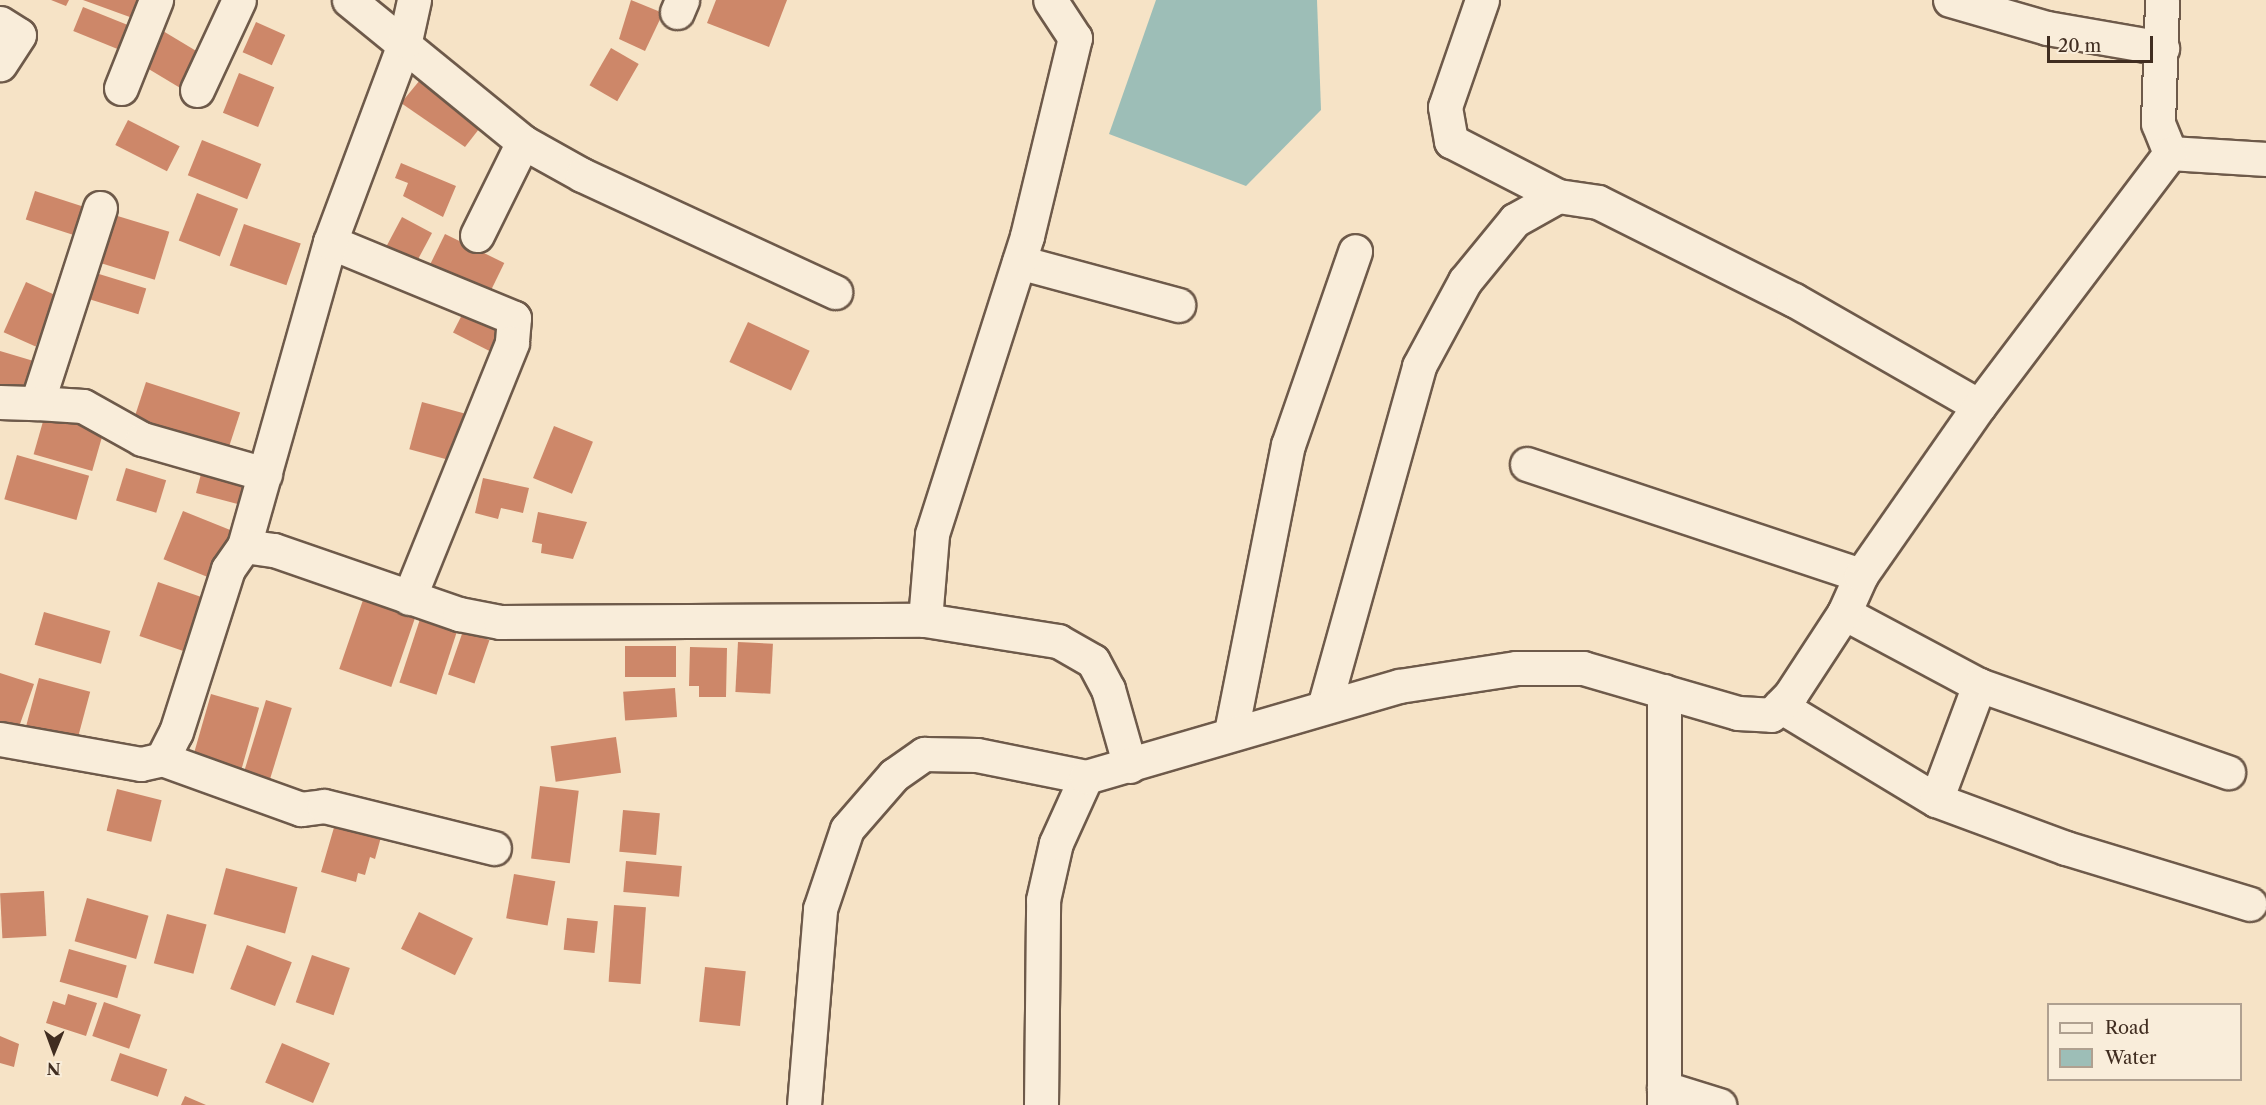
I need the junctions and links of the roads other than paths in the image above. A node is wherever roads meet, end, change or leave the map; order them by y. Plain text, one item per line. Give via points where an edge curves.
1 (156, 0) edge
2 (239, 0) edge
3 (350, 0) edge
4 (414, 0) edge
5 (1050, 0) edge
6 (1482, 0) edge
7 (1950, 0) edge
8 (2162, 0) edge
9 (0, 23) edge
10 (405, 41) junction
11 (2162, 48) junction
12 (0, 64) edge
13 (121, 88) dead end
14 (197, 90) dead end
15 (523, 142) junction
16 (2170, 153) junction
17 (2266, 159) edge
18 (1557, 196) junction
19 (100, 208) dead end
20 (477, 235) dead end
21 (330, 242) junction
22 (1354, 251) dead end
23 (1019, 262) junction
24 (835, 292) dead end
25 (1178, 305) dead end
26 (0, 402) edge
27 (37, 403) junction
28 (1979, 406) junction
29 (1527, 464) dead end
30 (264, 474) junction
31 (244, 546) junction
32 (1861, 575) junction
33 (409, 598) junction
34 (1844, 613) junction
35 (925, 620) junction
36 (1979, 685) junction
37 (1664, 691) junction
38 (1780, 706) junction
39 (1324, 707) junction
40 (1231, 732) junction
41 (0, 739) edge
42 (162, 759) junction
43 (1130, 766) junction
44 (2228, 772) dead end
45 (1086, 777) junction
46 (1936, 800) junction
47 (494, 848) dead end
48 (2250, 904) dead end
49 (1664, 1097) edge
50 (804, 1105) edge
51 (1041, 1105) edge
52 (1719, 1105) edge

1 - 13 street
2 - 14 street
3 - 10 street
4 - 10 street
5 - 23 street via 1075,38
6 - 18 street via 1445,107 1451,141
7 - 11 street via 2047,28
8 - 11 street
9 - 12 street via 19,35
10 - 15 street
10 - 21 street
11 - 16 street via 2158,123
15 - 20 street
15 - 24 street via 582,175
16 - 17 street
16 - 28 street
18 - 28 street via 1599,202 1794,300
18 - 39 street via 1515,220 1465,281 1419,366
19 - 27 street
21 - 30 street
21 - 33 street via 514,318 512,342
22 - 40 street via 1288,445
23 - 25 street
23 - 35 street via 932,534
26 - 27 street
27 - 30 street via 83,406 142,439
28 - 32 street
29 - 32 street
30 - 31 street
31 - 33 street via 274,550
31 - 42 street via 228,568 176,732
32 - 34 street
33 - 35 street via 500,622
34 - 36 street
34 - 38 street
35 - 43 street via 1058,641 1093,661 1108,689
36 - 44 street
36 - 46 street
37 - 38 street via 1738,713 1771,715
37 - 39 street via 1583,668 1516,668 1399,686
37 - 49 street
38 - 46 street
39 - 40 street
40 - 43 street
41 - 42 street via 141,764
42 - 47 street via 301,809 324,806
43 - 45 street
45 - 50 street via 977,755 924,754 894,775 847,829 820,909
45 - 51 street via 1056,843 1043,900
46 - 48 street via 2066,848
49 - 52 street

